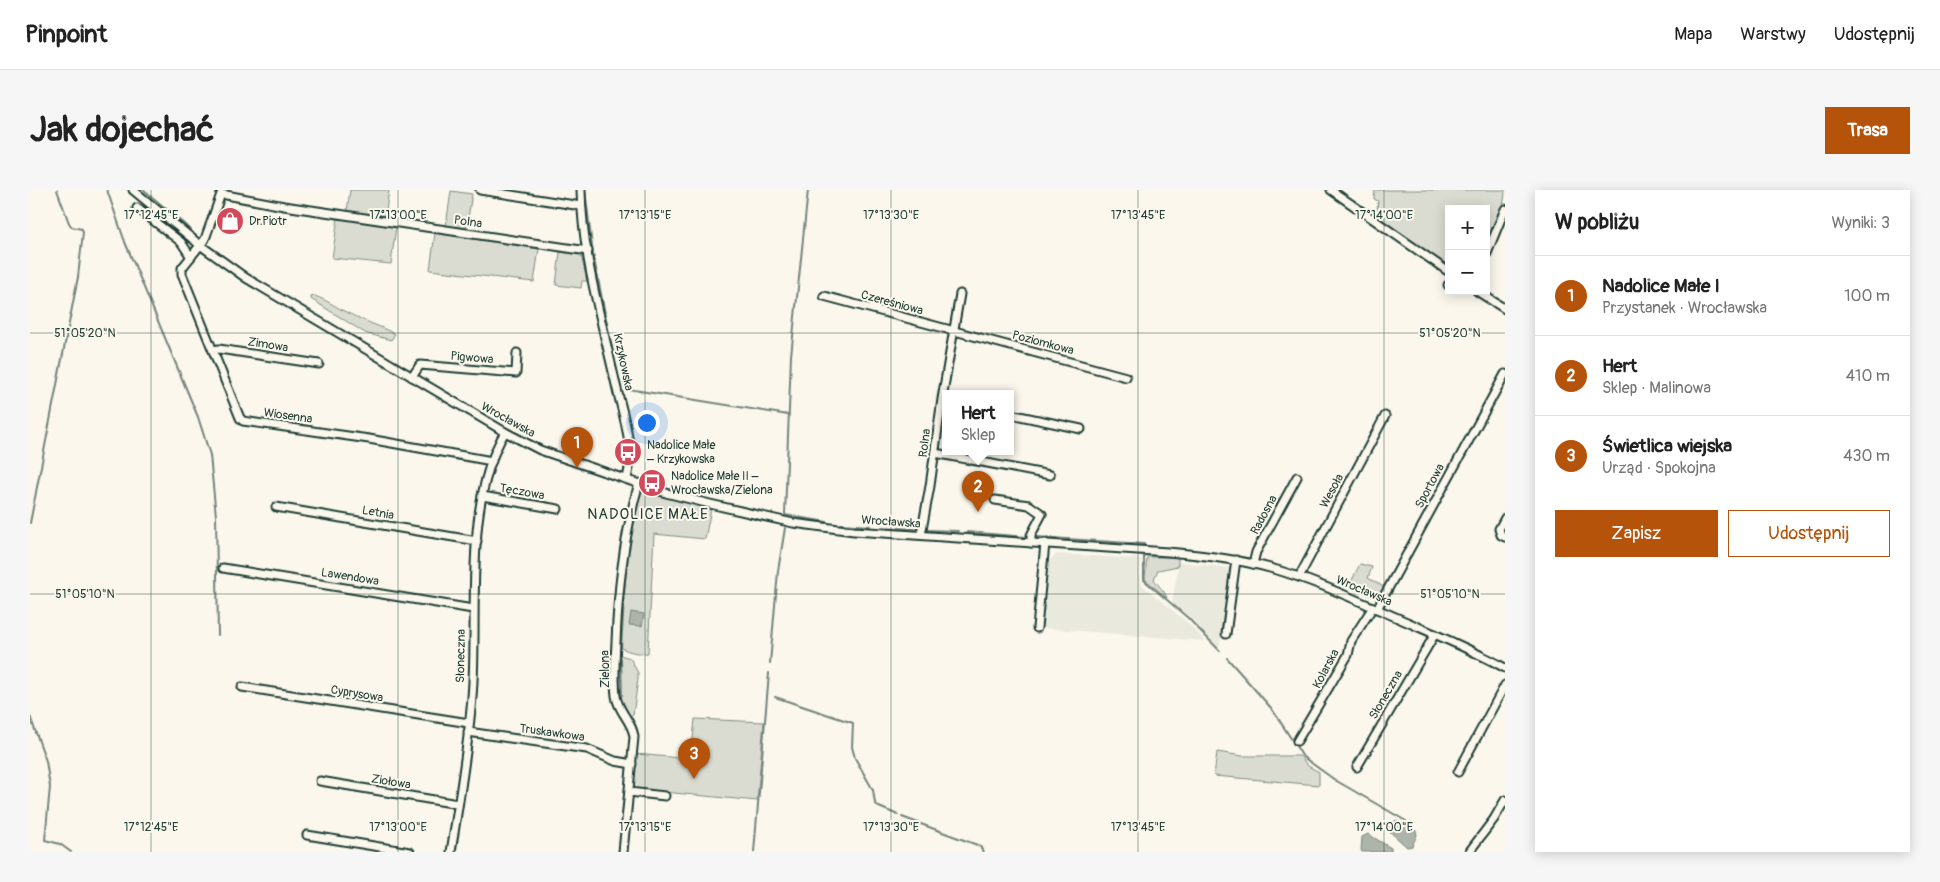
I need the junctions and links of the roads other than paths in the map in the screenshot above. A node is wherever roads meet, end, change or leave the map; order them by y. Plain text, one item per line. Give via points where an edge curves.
1 (133, 190) edge
2 (480, 190) edge
3 (581, 190) edge
4 (1331, 190) edge
5 (581, 206) junction
6 (137, 208) dead end
7 (1505, 209) edge
8 (200, 245) junction
9 (1488, 250) edge
10 (588, 251) junction
11 (191, 257) junction
12 (1445, 269) edge
13 (960, 294) dead end
14 (1483, 295) edge
15 (824, 296) dead end
16 (1505, 309) edge
17 (954, 331) junction
18 (213, 350) junction
19 (517, 353) dead end
20 (319, 364) dead end
21 (1505, 374) edge
22 (412, 377) junction
23 (1126, 377) dead end
24 (945, 390) edge
25 (942, 412) edge
26 (1014, 415) edge
27 (1385, 416) dead end
28 (1081, 429) dead end
29 (505, 432) junction
30 (935, 453) junction
31 (942, 454) edge
32 (945, 455) edge
33 (492, 461) junction
34 (1050, 475) dead end
35 (1297, 477) dead end
36 (627, 479) junction
37 (639, 483) junction
38 (482, 496) junction
39 (994, 500) dead end
40 (276, 508) dead end
41 (558, 509) dead end
42 (1505, 518) edge
43 (924, 535) junction
44 (1505, 537) edge
45 (476, 542) junction
46 (1031, 542) junction
47 (1045, 544) junction
48 (1236, 560) junction
49 (1253, 564) junction
50 (223, 568) dead end
51 (1299, 578) junction
52 (1375, 608) junction
53 (473, 609) junction
54 (1037, 628) dead end
55 (1226, 634) dead end
56 (1435, 634) junction
57 (1505, 668) edge
58 (1505, 685) edge
59 (242, 687) dead end
60 (469, 723) junction
61 (468, 732) junction
62 (1297, 741) dead end
63 (632, 764) junction
64 (1357, 767) dead end
65 (1458, 772) dead end
66 (320, 781) dead end
67 (629, 792) junction
68 (665, 796) dead end
69 (1505, 800) edge
70 (458, 804) junction
71 (307, 835) dead end
72 (410, 852) edge
73 (451, 852) edge
74 (623, 852) edge
75 (1469, 852) edge

1 - 8 street, Wrocławska
2 - 5 street
3 - 5 street, Krzykowska
4 - 12 street
5 - 10 street, Krzykowska
6 - 11 street via 181,242
7 - 9 street
8 - 10 street, Polna via 221,194 293,208
8 - 11 street, Wiosenna
8 - 22 street, Wrocławska via 254,283
10 - 36 street, Krzykowska via 629,441
11 - 18 street, Wiosenna via 182,268 182,274
13 - 17 street, Rolna
14 - 16 street
15 - 17 street, Czereśniowa
17 - 23 street, Poziomkowa
17 - 24 street, Rolna
18 - 20 street, Zimowa
18 - 33 street, Wiosenna via 243,421
19 - 22 street, Pigwowa via 516,373 420,365
21 - 52 street, Sportowa
22 - 29 street, Wrocławska
25 - 30 street, Rolna
26 - 28 street
27 - 51 street, Wesoła
29 - 33 street
29 - 36 street, Wrocławska via 547,453
30 - 31 street
30 - 43 street, Rolna
32 - 34 street
33 - 38 street, Słoneczna
35 - 49 street, Radosna via 1256,552
36 - 37 street, Wrocławska
37 - 43 street, Wrocławska via 710,504 800,524
37 - 63 street, Zielona via 624,550 616,636 616,698 633,729
38 - 41 street, Tęczowa
38 - 45 street, Słoneczna
39 - 46 street via 1029,505 1042,514 1031,535
40 - 45 street, Letnia
42 - 44 street via 1500,532
43 - 46 street, Wrocławska
45 - 53 street, Słoneczna
46 - 47 street, Wrocławska
47 - 48 street, Wrocławska
47 - 54 street
48 - 49 street, Wrocławska
48 - 55 street
49 - 51 street, Wrocławska
50 - 53 street, Lawendowa
51 - 52 street, Wrocławska
52 - 56 street, Wrocławska
52 - 62 street, Kolarska via 1351,641 1348,655
53 - 60 street, Słoneczna
56 - 57 street, Wrocławska
56 - 64 street, Słoneczna
58 - 65 street
59 - 60 street, Cyprysowa
60 - 61 street, Słoneczna
61 - 63 street, Truskawkowa via 587,749 615,761
61 - 70 street, Słoneczna
63 - 67 street, Zielona
66 - 70 street, Ziołowa
67 - 68 street
67 - 74 street, Zielona
69 - 75 street
70 - 73 street, Słoneczna
71 - 72 street

